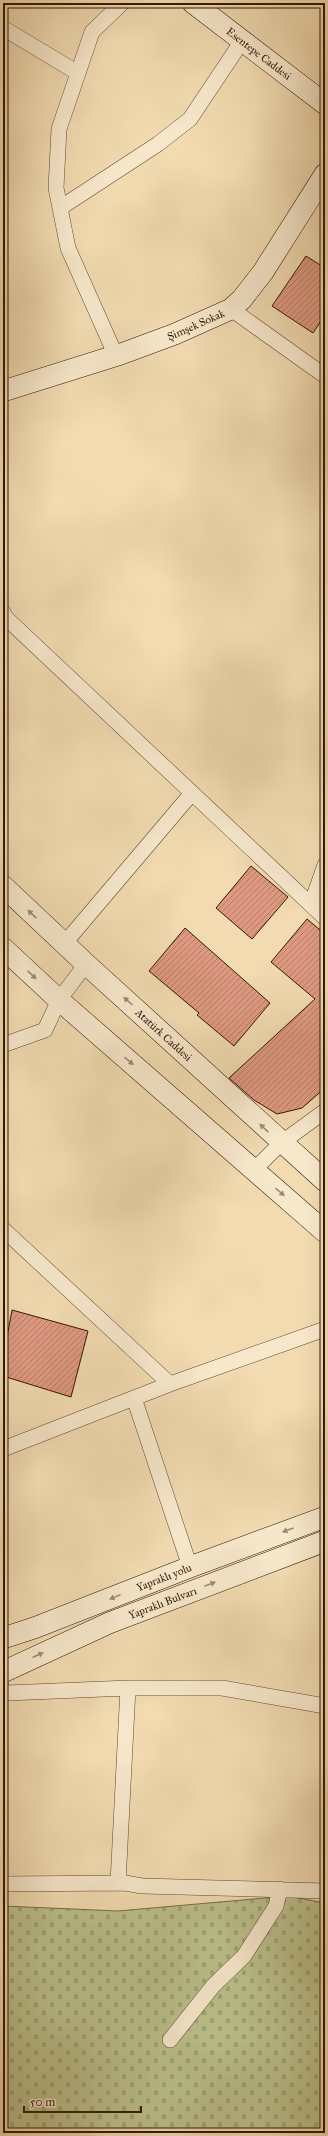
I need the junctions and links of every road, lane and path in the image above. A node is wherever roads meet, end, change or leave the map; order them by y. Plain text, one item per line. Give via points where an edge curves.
1 (122, 3) edge
2 (193, 3) edge
3 (3, 28) edge
4 (242, 41) junction
5 (78, 73) junction
6 (325, 104) edge
7 (325, 174) edge
8 (60, 208) junction
9 (231, 309) junction
10 (116, 356) junction
11 (325, 376) edge
12 (3, 391) edge
13 (3, 612) edge
14 (192, 793) junction
15 (325, 865) edge
16 (3, 886) edge
17 (311, 905) junction
18 (325, 918) edge
19 (64, 944) junction
20 (3, 948) edge
21 (86, 964) junction
22 (59, 1000) junction
23 (3, 1045) edge
24 (325, 1111) edge
25 (281, 1143) junction
26 (254, 1170) junction
27 (325, 1181) edge
28 (3, 1229) edge
29 (325, 1232) edge
30 (325, 1329) edge
31 (170, 1384) junction
32 (134, 1398) junction
33 (3, 1449) edge
34 (325, 1517) edge
35 (325, 1541) edge
36 (190, 1567) junction
37 (3, 1638) edge
38 (4, 1673) edge
39 (128, 1688) junction
40 (325, 1706) edge
41 (118, 1883) junction
42 (3, 1884) edge
43 (280, 1889) junction
44 (325, 1891) edge
45 (170, 2040) dead end

1 - 5 street via 92,32
2 - 4 main road, Esentepe Caddesi
3 - 5 street
4 - 6 main road, Esentepe Caddesi
4 - 8 street via 190,119 158,144
5 - 8 street via 59,129 56,188
7 - 9 main road, Şimşek Sokak via 263,272
8 - 10 street via 68,248
9 - 10 main road, Şimşek Sokak
9 - 11 street
10 - 12 main road, Şimşek Sokak
13 - 14 street via 5,617
14 - 17 street
14 - 19 street
15 - 17 street
19 -> 16 main road, Atatürk Caddesi
17 - 18 street
19 - 21 main road, Atatürk Caddesi
20 -> 22 main road
21 - 22 street
25 -> 21 main road, Atatürk Caddesi
22 - 23 street via 45,1030
22 -> 26 main road
24 - 25 street
25 - 26 street
25 - 27 main road, Atatürk Caddesi
26 -> 29 main road
28 - 31 street
30 - 31 street
31 - 32 street
32 - 33 street
32 - 36 street
34 -> 36 main road, Yapraklı yolu
38 -> 35 main road, Yapraklı Bulvarı via 109,1623
36 -> 37 main road, Yapraklı yolu
38 - 39 street via 7,1693
39 - 40 street via 222,1688
39 - 41 street
41 - 42 street
41 - 43 street via 142,1886
43 - 44 street
43 - 45 street via 276,1906 244,1956 213,1986

